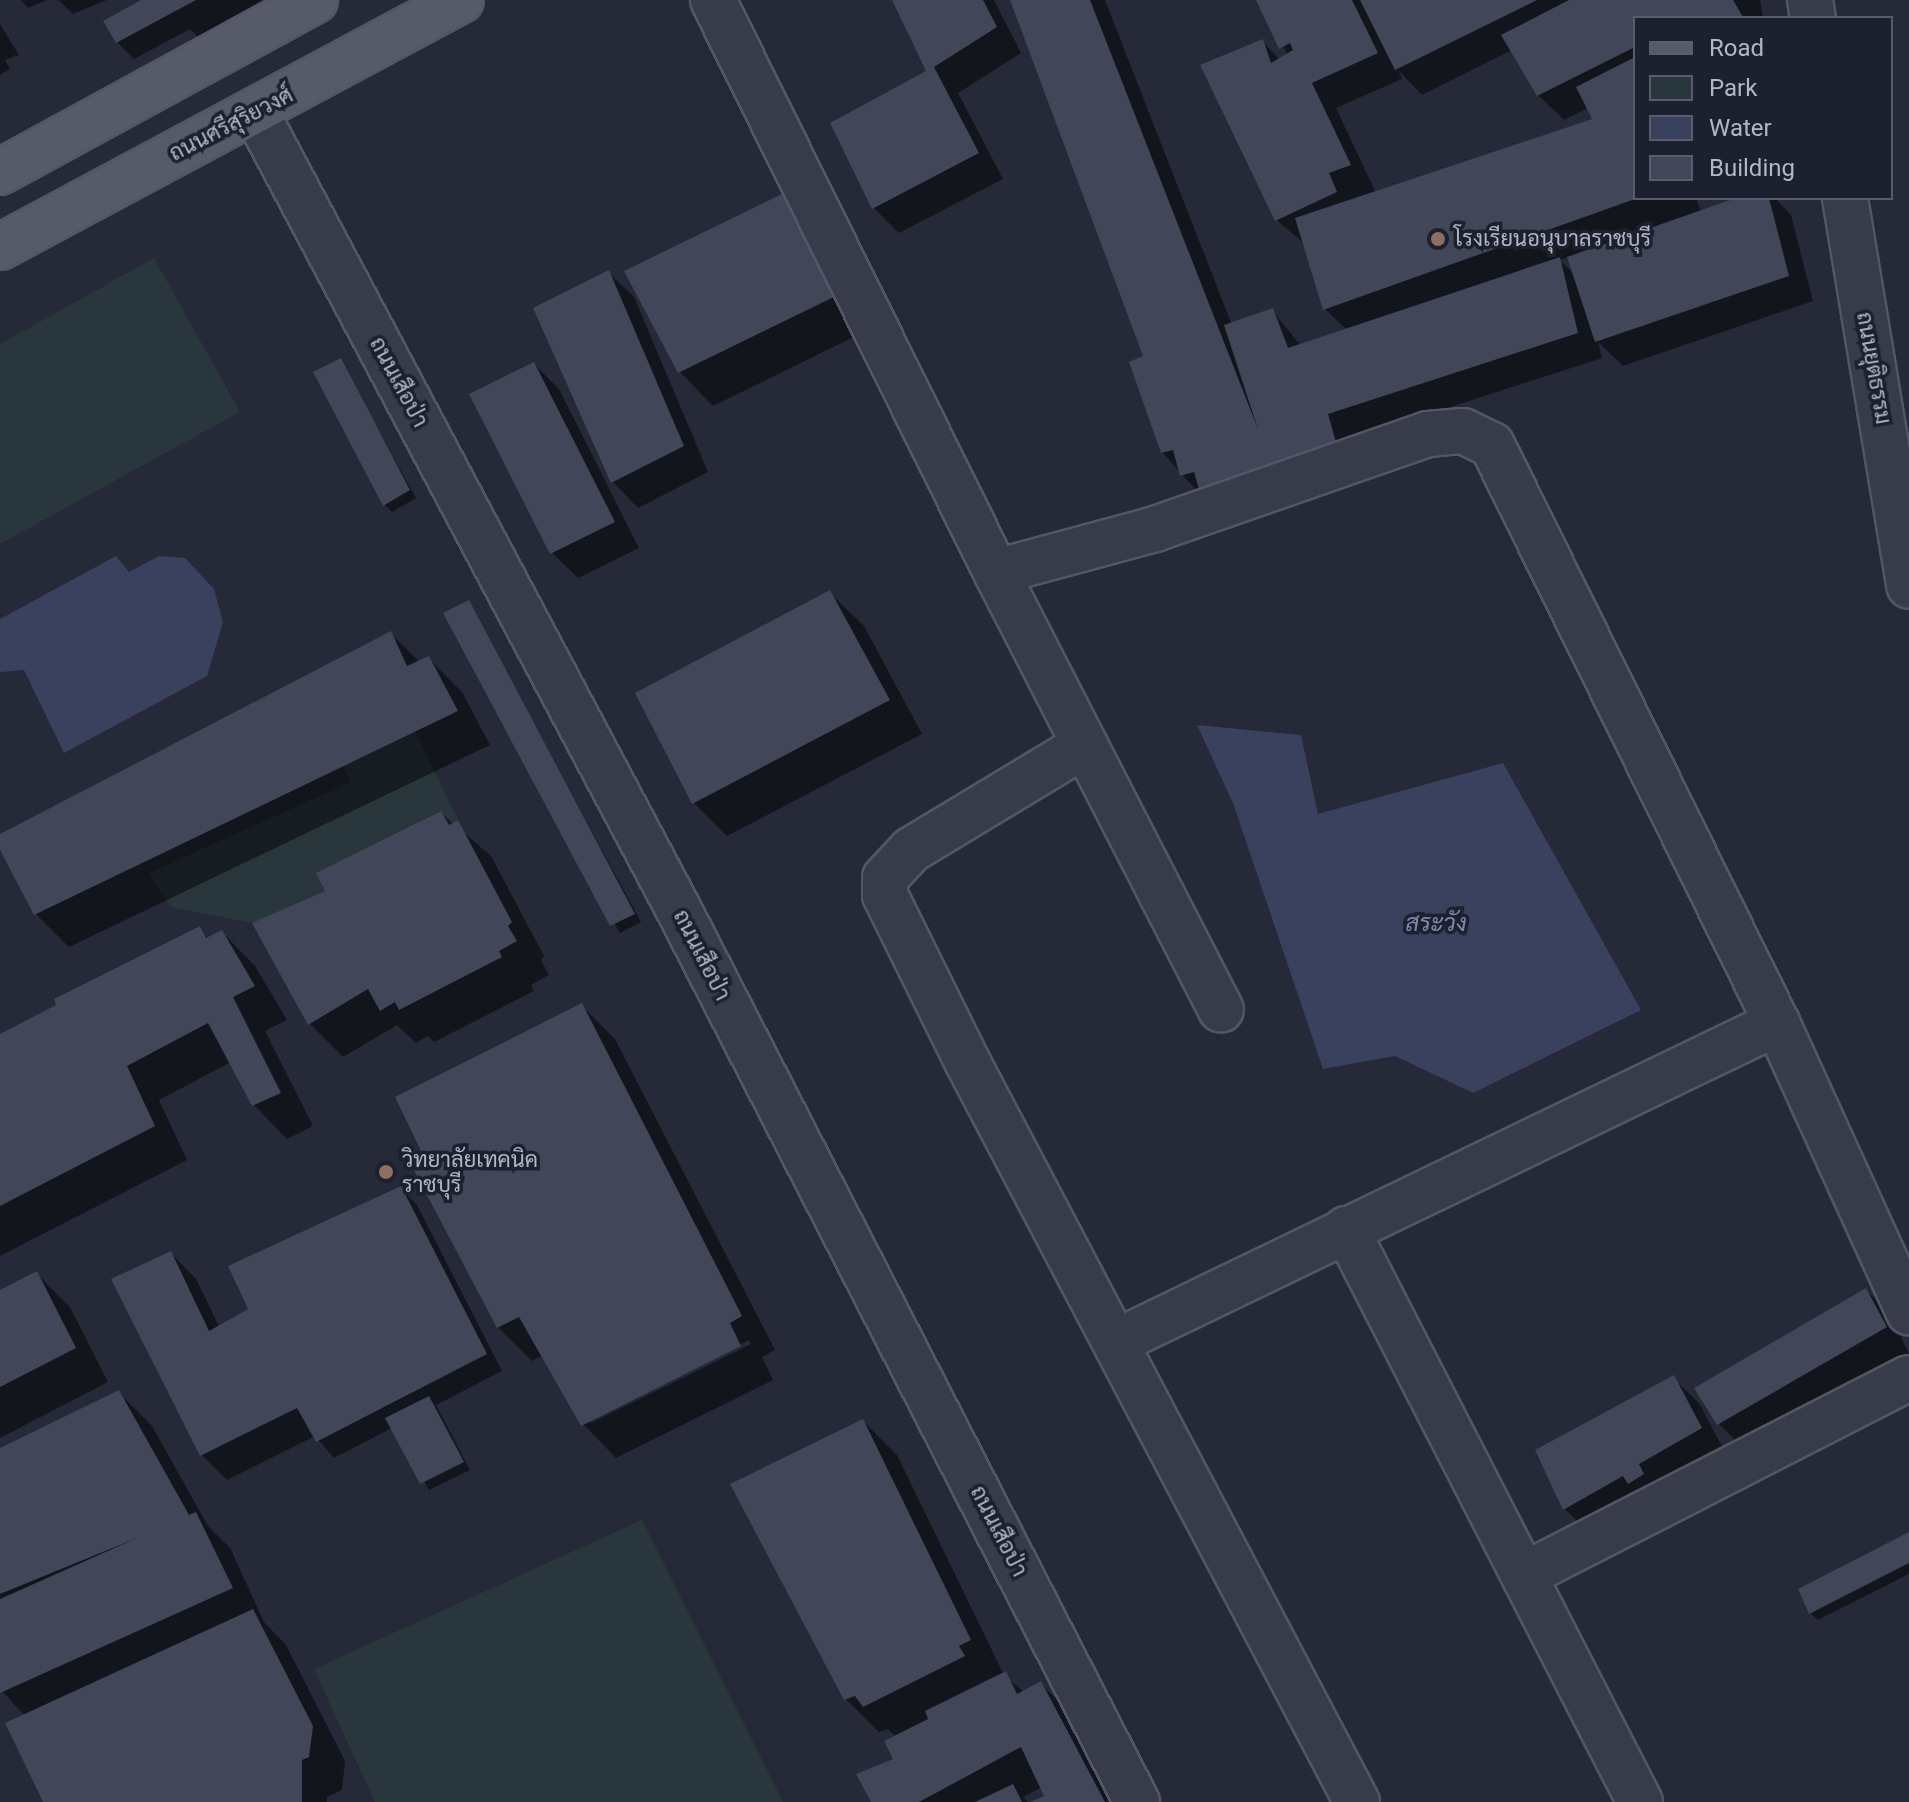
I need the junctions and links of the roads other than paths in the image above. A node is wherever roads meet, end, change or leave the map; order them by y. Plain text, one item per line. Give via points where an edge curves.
1 (461, 0) edge
2 (713, 0) edge
3 (300, 3) edge
4 (225, 54) junction
5 (256, 113) junction
6 (0, 172) edge
7 (1845, 200) edge
8 (0, 247) edge
9 (996, 572) junction
10 (1909, 586) edge
11 (1085, 745) junction
12 (1221, 1010) dead end
13 (1777, 1023) junction
14 (1346, 1229) junction
15 (1909, 1312) edge
16 (1118, 1341) junction
17 (1909, 1378) edge
18 (1524, 1575) junction
19 (1137, 1802) edge
20 (1357, 1802) edge
21 (1640, 1802) edge

1 - 5 main road, ถนนศรีสุริยวงศ์
2 - 9 street
3 - 4 main road
4 - 5 main road
4 - 6 main road
5 - 8 main road, ถนนศรีสุริยวงศ์
5 - 19 street, ถนนเสือป่า via 682,916
7 - 10 street, ถนนยุติธรรม
9 - 11 street
9 - 13 street via 1155,529 1428,434 1463,431 1492,445
11 - 12 street
11 - 16 street via 911,850 885,878 885,895 968,1063
13 - 14 street
13 - 15 street
14 - 16 street
14 - 18 street
16 - 20 street
17 - 18 street
18 - 21 street

